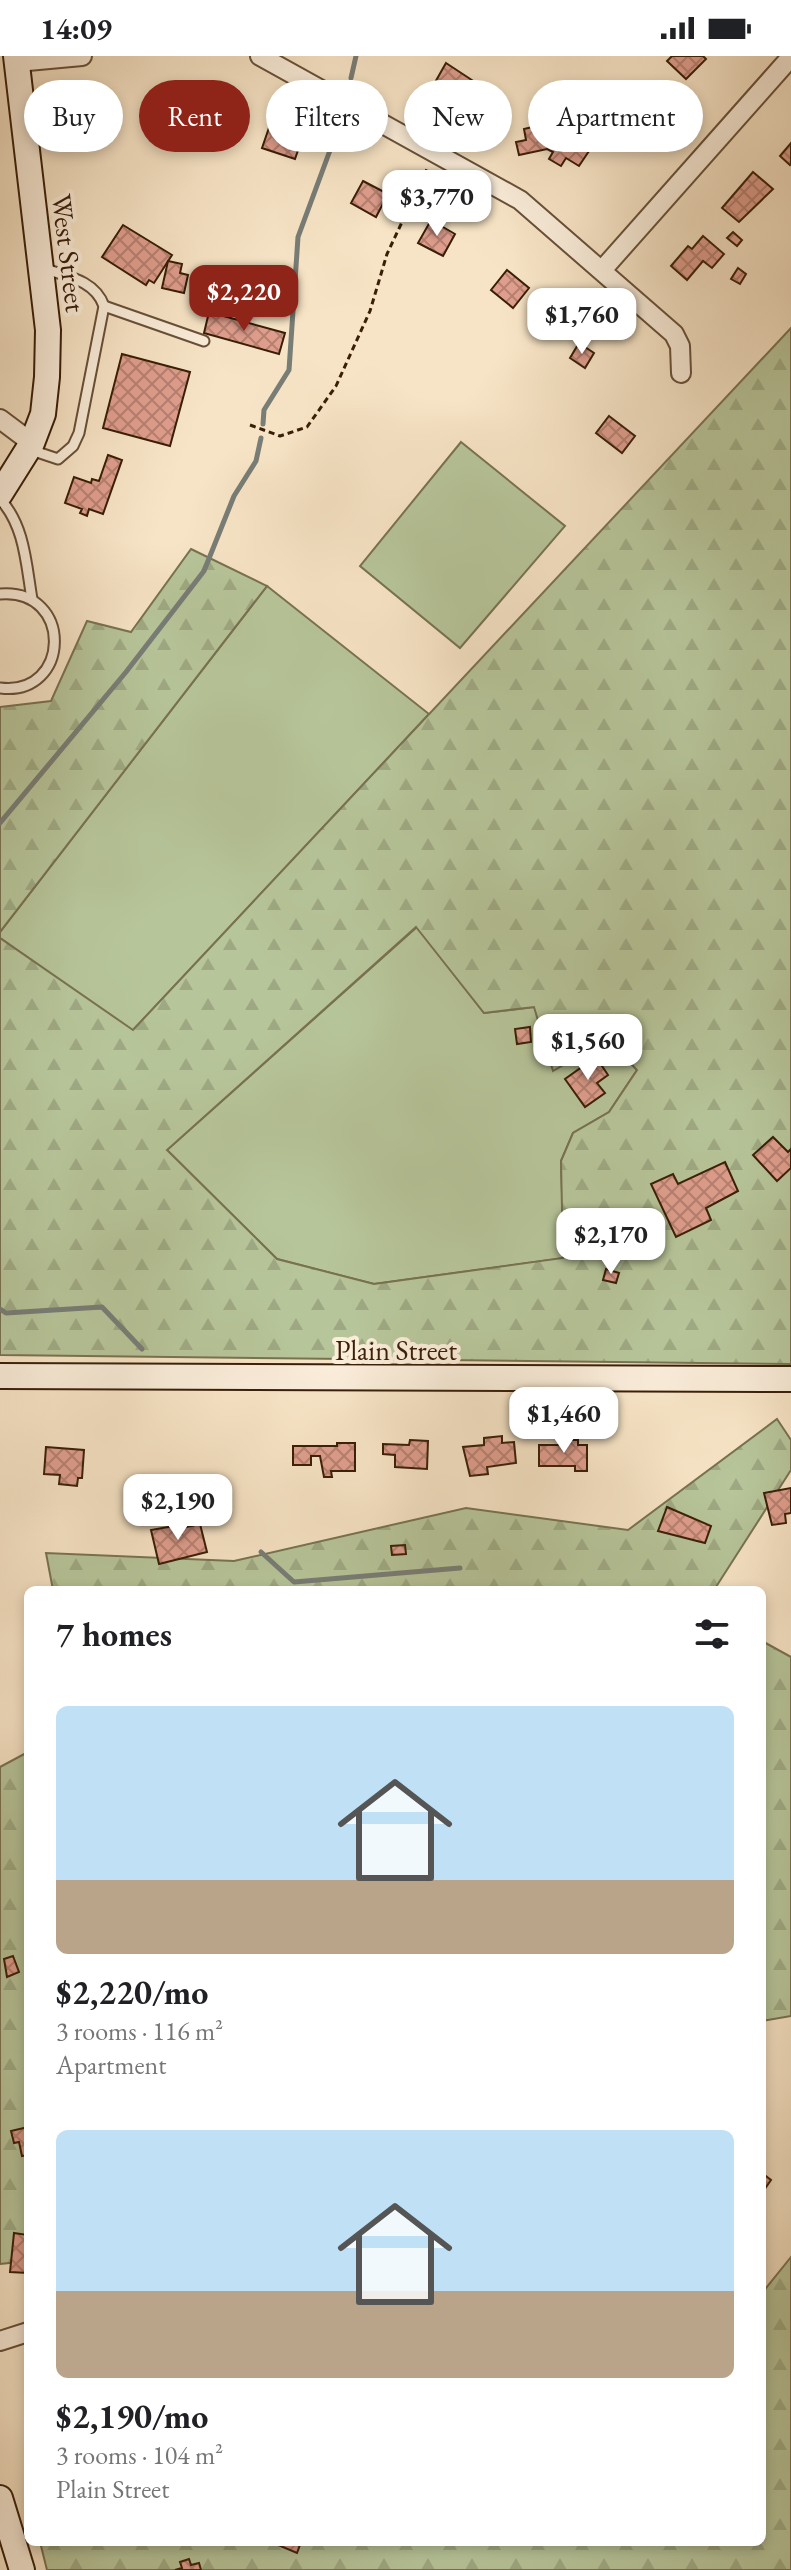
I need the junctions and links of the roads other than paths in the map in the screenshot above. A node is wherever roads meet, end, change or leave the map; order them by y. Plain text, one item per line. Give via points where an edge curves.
1 (82, 56) edge
2 (260, 56) edge
3 (791, 57) edge
4 (17, 59) edge
5 (41, 268) junction
6 (603, 269) junction
7 (104, 306) junction
8 (204, 341) dead end
9 (681, 373) dead end
10 (0, 419) edge
11 (32, 443) junction
12 (0, 497) edge
13 (0, 594) edge
14 (32, 599) junction
15 (0, 688) edge
16 (0, 1376) edge
17 (791, 1379) edge
18 (24, 2333) edge
19 (0, 2341) edge
20 (0, 2498) edge
21 (22, 2570) edge

1 - 4 street
2 - 6 street via 520,200
3 - 6 street
4 - 5 street, West Street
5 - 7 lane via 85,283
5 - 11 street, West Street via 47,377 43,414
6 - 9 street via 674,334
7 - 8 lane
7 - 11 lane via 73,446 58,459 40,453
10 - 11 street
11 - 12 street, West Street
12 - 14 lane via 20,532
13 - 14 lane
14 - 15 lane via 52,622 55,652 39,677 26,685
16 - 17 street, Plain Street
18 - 19 street
20 - 21 street

